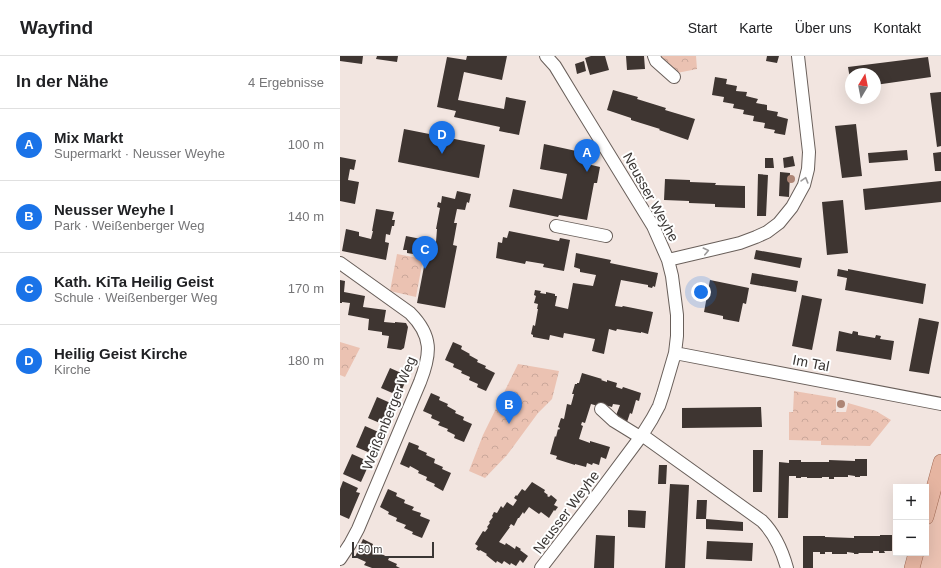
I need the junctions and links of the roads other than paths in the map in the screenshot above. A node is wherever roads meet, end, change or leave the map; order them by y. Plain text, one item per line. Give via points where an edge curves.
1 (546, 56) edge
2 (654, 56) edge
3 (798, 56) edge
4 (674, 77) dead end
5 (556, 226) dead end
6 (606, 236) dead end
7 (668, 260) junction
8 (340, 262) edge
9 (675, 353) junction
10 (941, 404) edge
11 (601, 409) dead end
12 (641, 436) junction
13 (941, 462) edge
14 (929, 506) edge
15 (915, 556) edge
16 (340, 559) edge
17 (542, 568) edge
18 (787, 568) edge
19 (912, 568) edge

1 - 7 street, Neusser Weyhe via 555,66 648,217
2 - 4 street
7 -> 3 street via 756,237 779,223 792,207 804,185 809,152
5 - 6 street
7 - 9 street, Neusser Weyhe via 677,315
8 - 16 street, Weißenberger Weg via 417,320 426,336 428,359 358,529
9 - 10 street, Im Tal
9 - 12 street, Neusser Weyhe via 659,406
11 - 12 street via 614,421
12 - 17 street, Neusser Weyhe
12 - 18 street via 762,521 777,540
13 - 14 main road
15 - 19 main road

